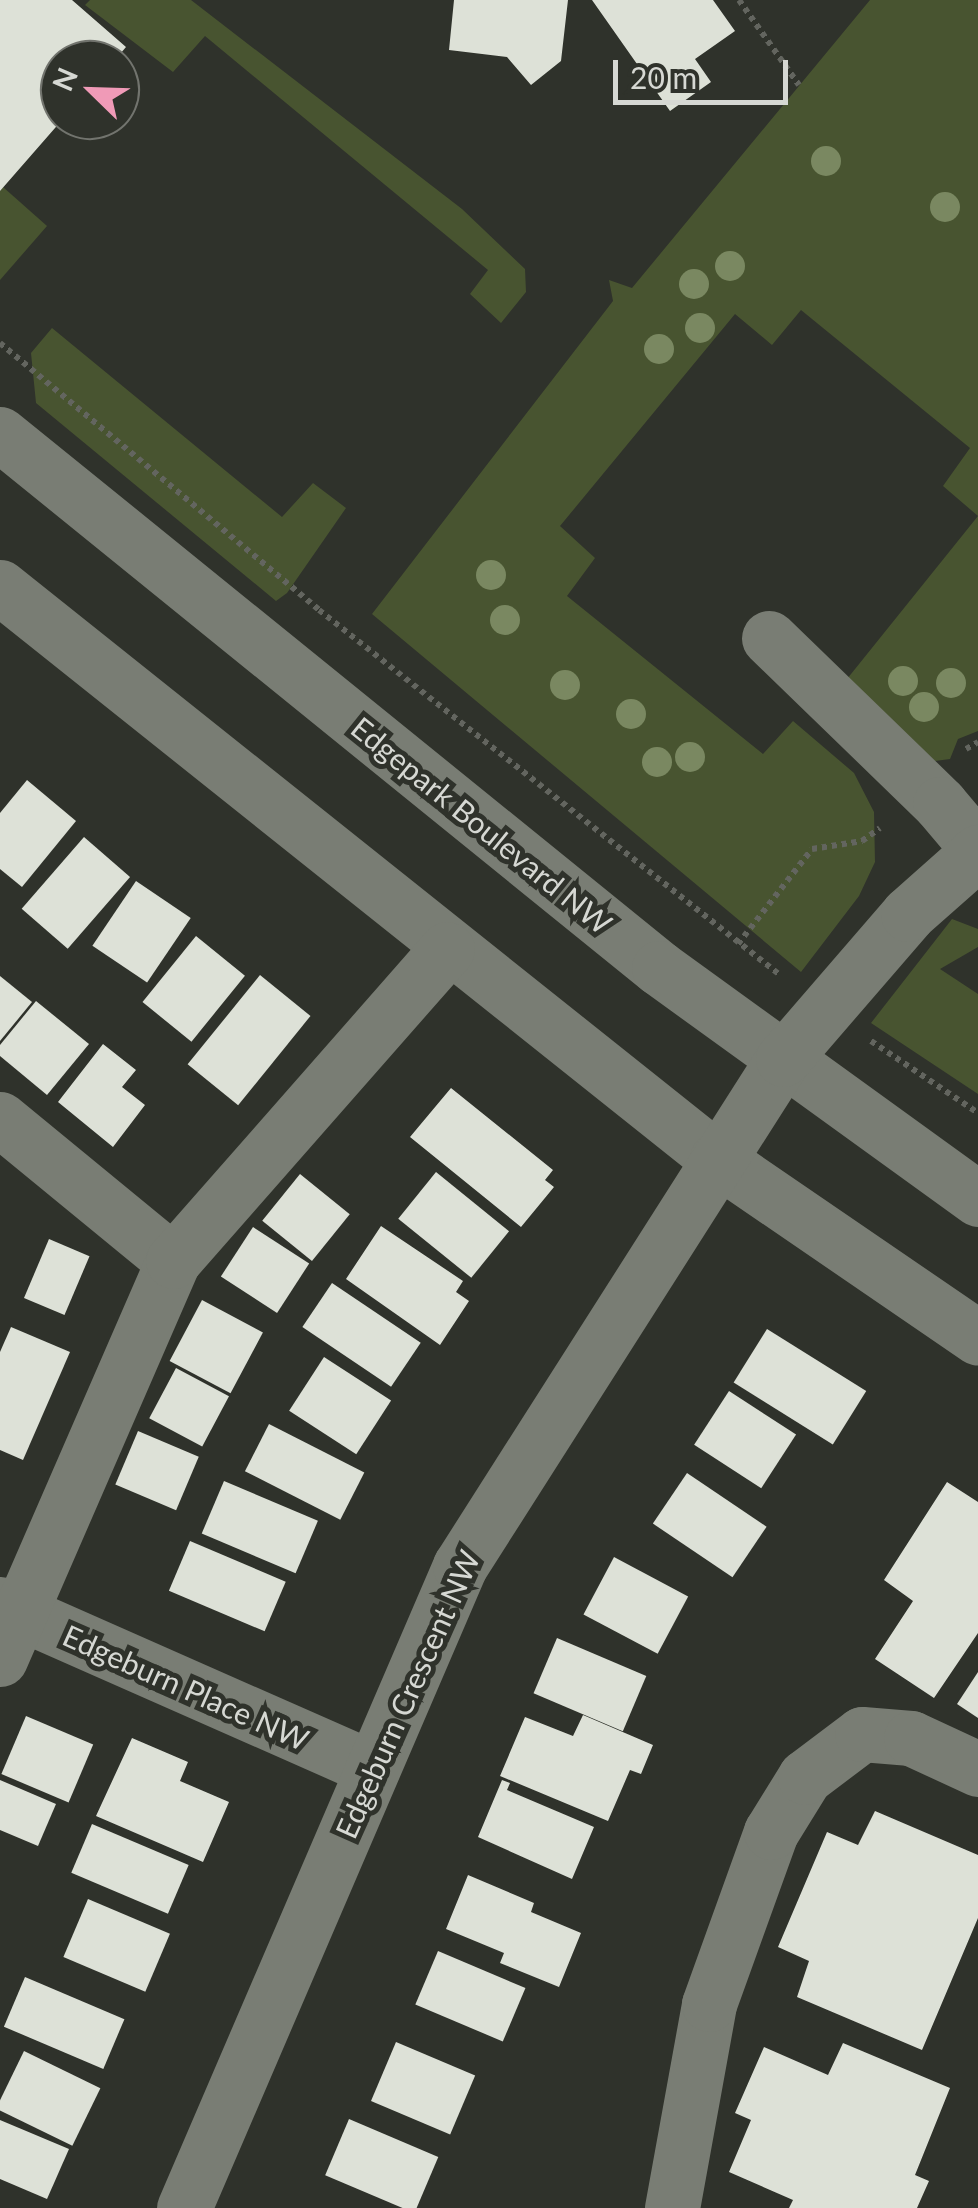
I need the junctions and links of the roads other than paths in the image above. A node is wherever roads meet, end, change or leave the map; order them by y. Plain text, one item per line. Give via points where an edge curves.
1 (0, 434) edge
2 (0, 586) edge
3 (769, 638) dead end
4 (978, 850) edge
5 (446, 949) junction
6 (783, 1059) junction
7 (0, 1119) edge
8 (718, 1159) junction
9 (978, 1198) edge
10 (173, 1262) junction
11 (978, 1338) edge
12 (6, 1626) edge
13 (372, 1768) junction
14 (978, 1769) edge
15 (184, 2208) edge
16 (672, 2208) edge

1 - 6 street, Edgepark Boulevard NW via 659,968
2 - 5 street
3 - 4 street via 928,791
4 - 6 street, Edgeburn Crescent NW via 908,914
5 - 8 street
5 - 10 street
6 - 8 street, Edgeburn Crescent NW
6 - 9 street, Edgepark Boulevard NW
7 - 10 street
8 - 11 street
8 - 13 street, Edgeburn Crescent NW via 460,1566
10 - 12 street
12 - 13 street, Edgeburn Place NW
13 - 15 street, Edgeburn Crescent NW
14 - 16 street via 911,1738 862,1734 805,1777 771,1832 715,1986

